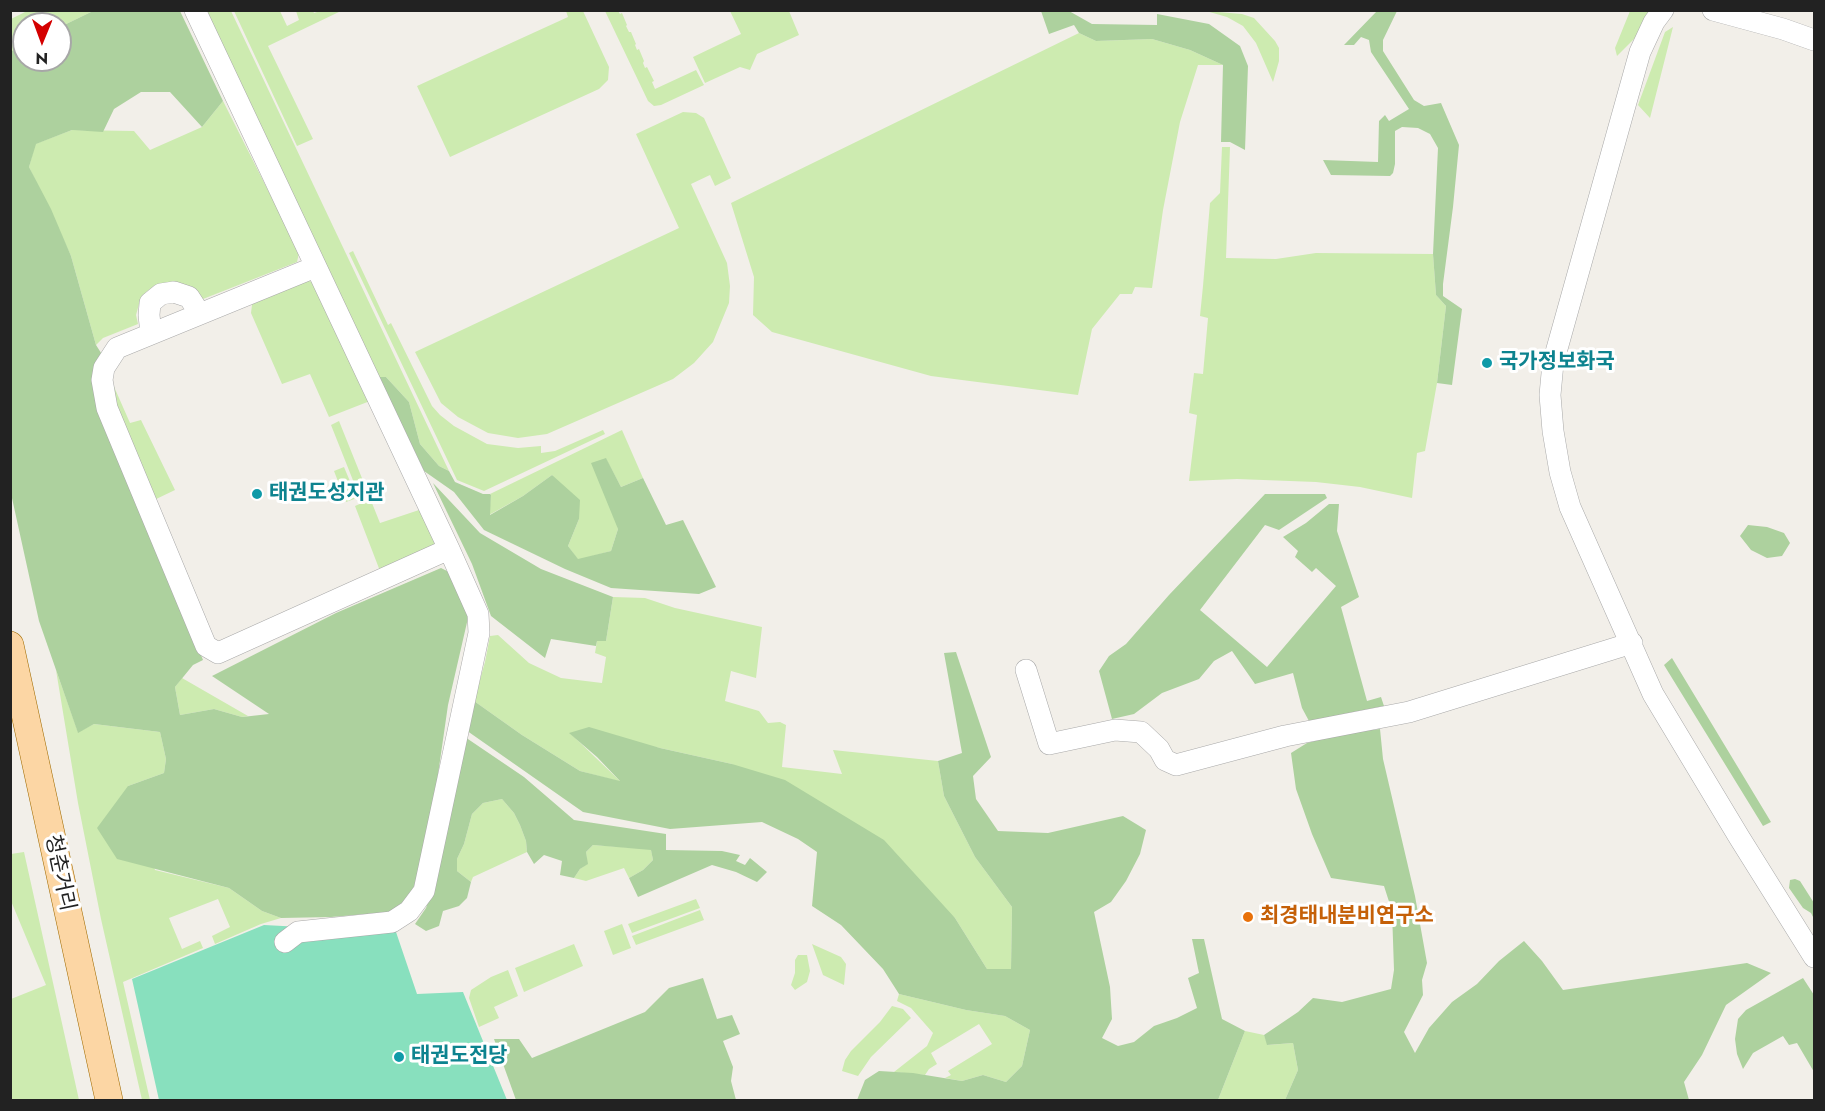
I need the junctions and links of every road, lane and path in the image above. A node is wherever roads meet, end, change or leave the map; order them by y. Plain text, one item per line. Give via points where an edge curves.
1 (195, 10) edge
2 (1663, 10) edge
3 (1713, 10) edge
4 (1815, 40) edge
5 (315, 267) junction
6 (200, 314) junction
7 (151, 334) junction
8 (449, 549) junction
9 (1632, 643) junction
10 (10, 645) edge
11 (1026, 670) dead end
12 (285, 942) dead end
13 (1815, 957) edge
14 (109, 1101) edge

1 - 5 street
2 - 9 street via 1640,52 1553,363 1550,395 1560,472 1570,507
3 - 4 street
5 - 6 street
5 - 8 street
6 - 7 street
6 - 7 street via 189,297 174,292 161,294 150,303
7 - 8 street via 117,348 104,368 106,408 206,646 218,653
8 - 12 street via 478,614 479,633 424,891 409,911 392,921 298,932
9 - 11 street via 1409,712 1285,736 1176,765 1164,760 1159,748 1141,732 1115,730 1049,744
9 - 13 street via 1653,694
10 - 14 main road, 청춘거리

